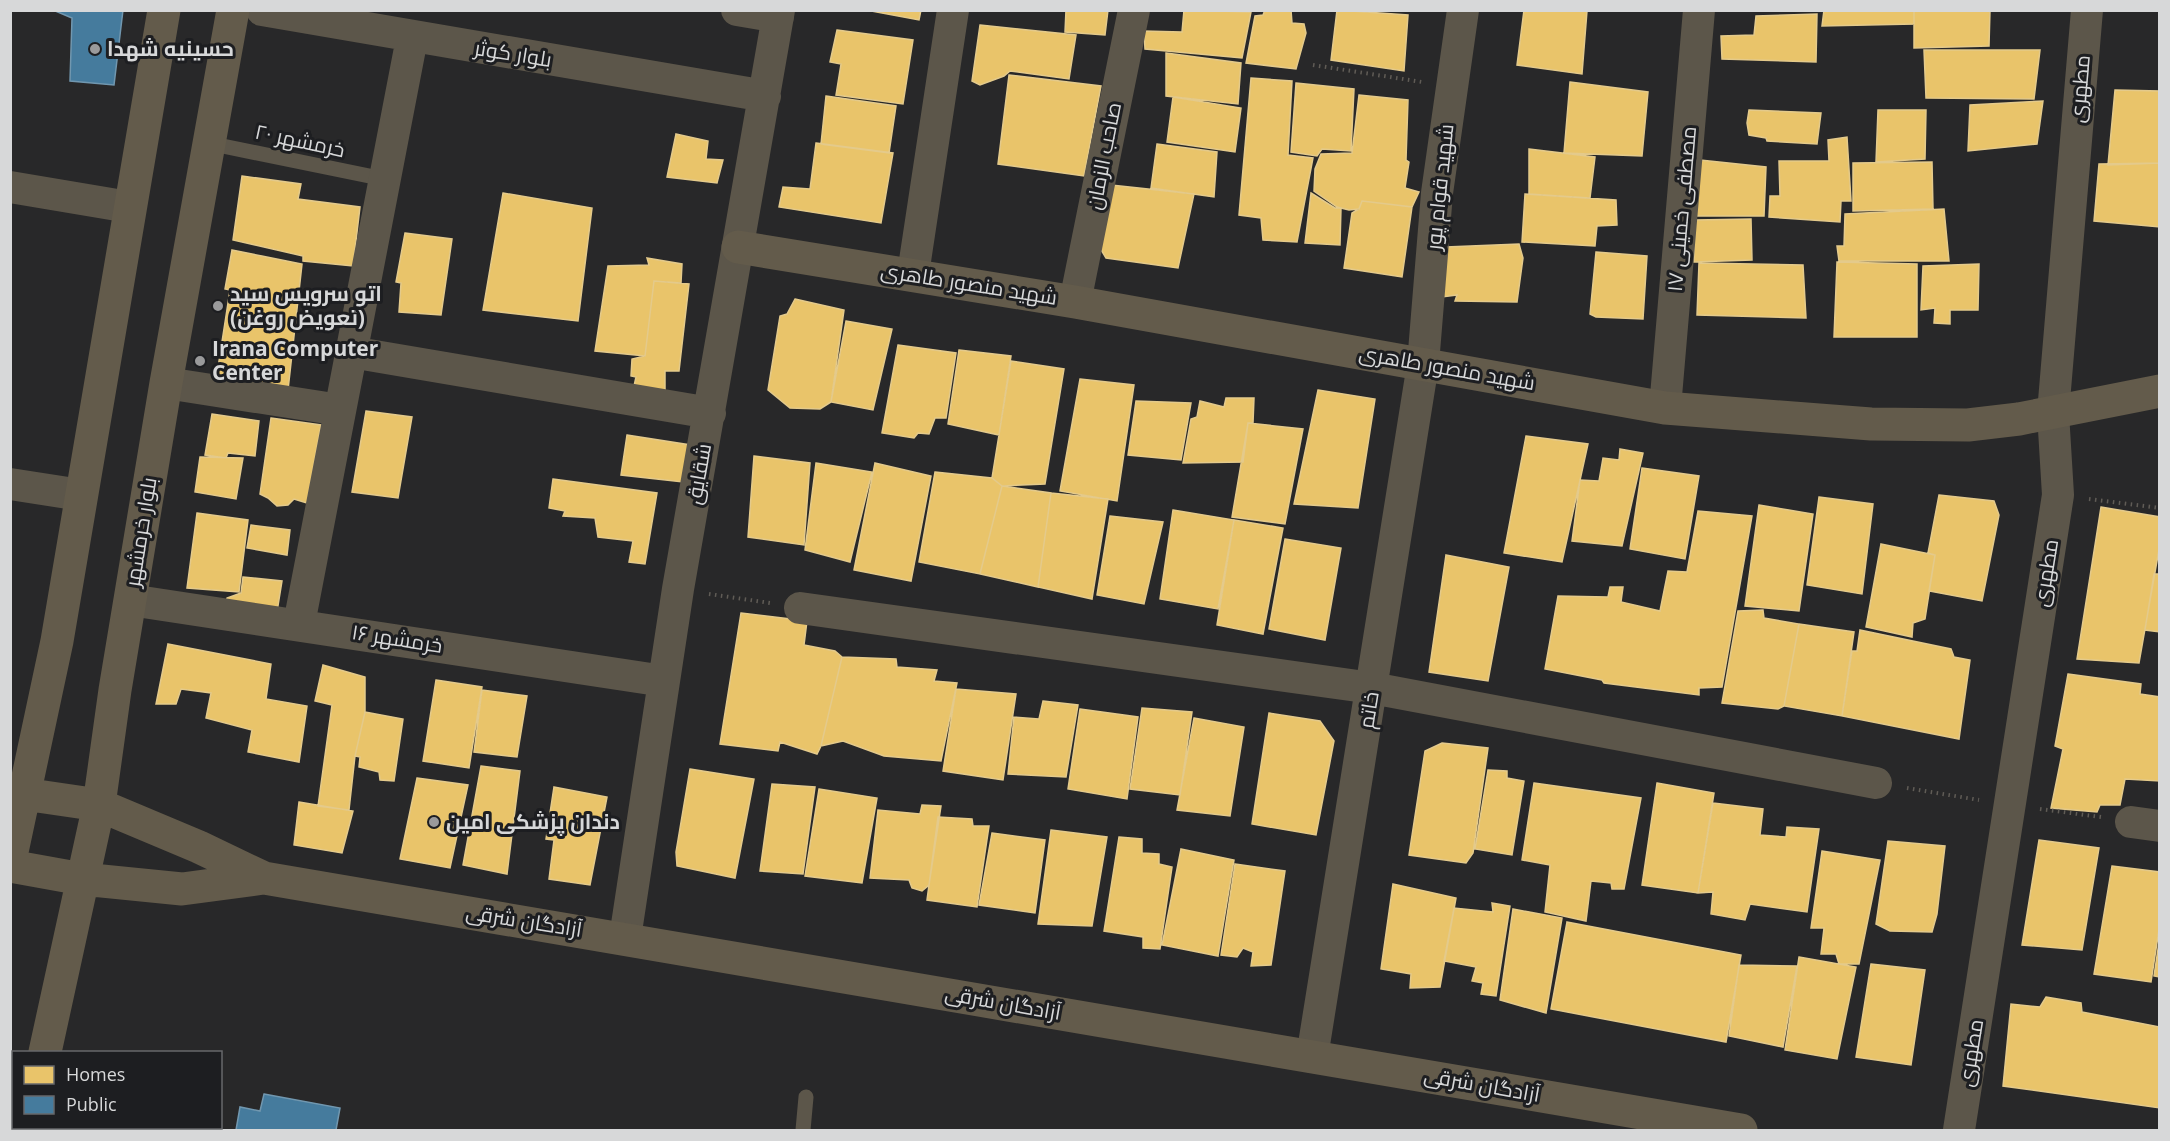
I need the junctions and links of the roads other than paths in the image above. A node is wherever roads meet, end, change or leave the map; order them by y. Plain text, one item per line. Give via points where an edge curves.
1 (164, 10) edge
2 (233, 10) edge
3 (262, 10) edge
4 (738, 10) edge
5 (953, 10) edge
6 (1134, 10) edge
7 (1463, 10) edge
8 (1699, 10) edge
9 (2087, 10) edge
10 (778, 14) edge
11 (412, 38) junction
12 (765, 96) junction
13 (208, 143) junction
14 (384, 179) junction
15 (10, 187) edge
16 (129, 207) junction
17 (738, 247) junction
18 (913, 274) junction
19 (1075, 302) junction
20 (351, 352) junction
21 (1423, 364) junction
22 (166, 383) junction
23 (2160, 391) edge
24 (1665, 408) junction
25 (340, 410) junction
26 (710, 413) junction
27 (2053, 413) junction
28 (10, 484) edge
29 (81, 495) junction
30 (130, 600) junction
31 (800, 608) road end
32 (299, 624) junction
33 (664, 681) junction
34 (1372, 688) junction
35 (1876, 783) dead end
36 (18, 793) edge
37 (99, 805) junction
38 (10, 861) edge
39 (10, 866) edge
40 (264, 878) junction
41 (82, 879) junction
42 (625, 938) junction
43 (45, 1051) edge
44 (1312, 1057) junction
45 (806, 1097) dead end
46 (803, 1131) edge
47 (1741, 1131) edge
48 (1959, 1131) edge

1 - 16 main road
2 - 13 main road, بلوار خرمشهر
3 - 11 street, بلوار کوثر
4 - 10 street
5 - 18 street
6 - 19 street, صاحب الزمان
7 - 21 street, شهید قوام پور via 1437,193
8 - 24 street, مصطفی خمینی ۱۷
9 - 27 street, مطهری
10 - 12 street, شقایق
11 - 12 street, بلوار کوثر
11 - 14 street
12 - 17 street, شقایق
13 - 14 lane, خرمشهر ۲۰
13 - 22 main road, بلوار خرمشهر
14 - 20 street
15 - 16 street
16 - 29 main road
17 - 18 main road, شهید منصور طاهری
17 - 26 street, شقایق
18 - 19 main road, شهید منصور طاهری
19 - 21 main road, شهید منصور طاهری
20 - 25 street
20 - 26 street
21 - 24 main road, شهید منصور طاهری
21 - 34 street, خاتم
22 - 25 street
22 - 30 main road, بلوار خرمشهر
23 - 27 main road, شهید منصور طاهری
24 - 27 main road, شهید منصور طاهری via 1925,425 1968,425
25 - 32 street
26 - 33 street, شقایق
27 - 48 street, مطهری via 2058,495
28 - 29 street
29 - 36 main road via 57,641
30 - 32 street, خرمشهر ۱۶
30 - 37 main road, بلوار خرمشهر
31 - 34 street
32 - 33 street, خرمشهر ۱۶
33 - 42 street, شقایق
34 - 35 street
34 - 44 street, خاتم
36 - 37 main road
36 - 38 main road
37 - 40 main road
37 - 41 main road, بلوار خرمشهر
39 - 41 main road
40 - 41 main road via 182,888
40 - 42 main road, آزادگان شرقی
41 - 43 main road, بلوار خرمشهر
42 - 44 main road, آزادگان شرقی
44 - 47 main road, آزادگان شرقی
45 - 46 lane

